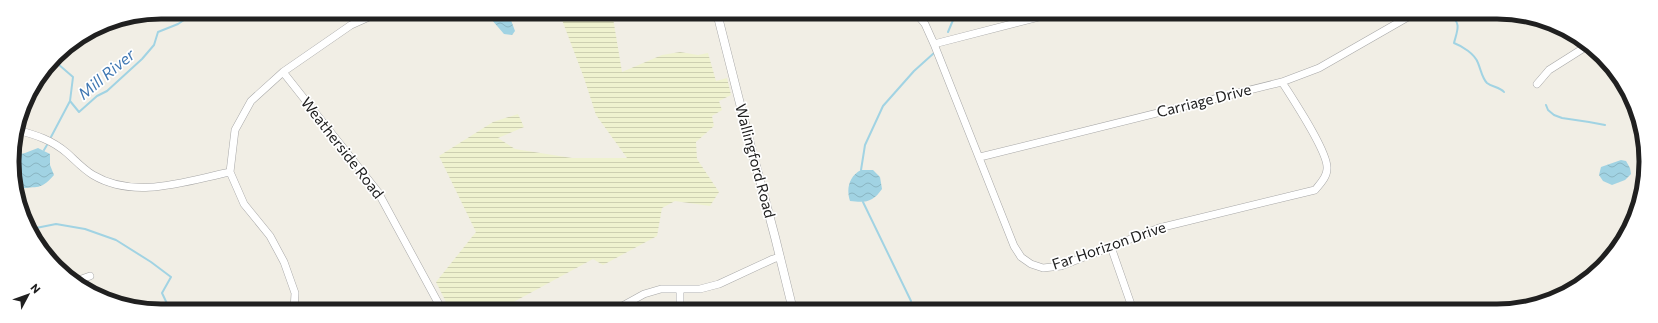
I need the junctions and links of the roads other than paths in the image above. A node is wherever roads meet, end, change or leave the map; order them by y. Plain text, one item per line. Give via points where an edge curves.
1 (364, 19) edge
2 (720, 19) edge
3 (921, 19) edge
4 (1032, 19) edge
5 (1405, 19) edge
6 (934, 44) junction
7 (1583, 48) edge
8 (283, 72) junction
9 (1282, 82) junction
10 (1537, 84) dead end
11 (23, 131) edge
12 (980, 157) junction
13 (230, 172) junction
14 (1112, 247) junction
15 (780, 257) junction
16 (90, 276) dead end
17 (81, 279) edge
18 (680, 290) junction
19 (294, 304) edge
20 (439, 304) edge
21 (626, 304) edge
22 (680, 304) edge
23 (792, 304) edge
24 (1131, 304) edge

1 - 8 street via 351,25
2 - 15 street, Wallingford Road
3 - 6 street, Far Horizon Drive
4 - 6 street
5 - 9 street, Carriage Drive via 1319,68
6 - 12 street, Far Horizon Drive
7 - 10 street via 1549,70
8 - 13 street via 251,101 235,130
8 - 20 street, Weatherside Road via 378,192
9 - 12 street, Carriage Drive
9 - 14 street, Far Horizon Drive via 1314,134 1327,163 1325,177 1315,190 1159,228
11 - 13 street via 38,135 54,144 92,175 108,183 127,187 161,186
12 - 14 street, Far Horizon Drive via 1014,246 1021,257 1031,264 1043,268 1061,266
13 - 19 street via 244,204 270,236 284,262 295,293
14 - 24 street
15 - 18 street via 719,284 700,289
15 - 23 street, Wallingford Road
16 - 17 street
18 - 21 street via 661,289 644,294
18 - 22 street

